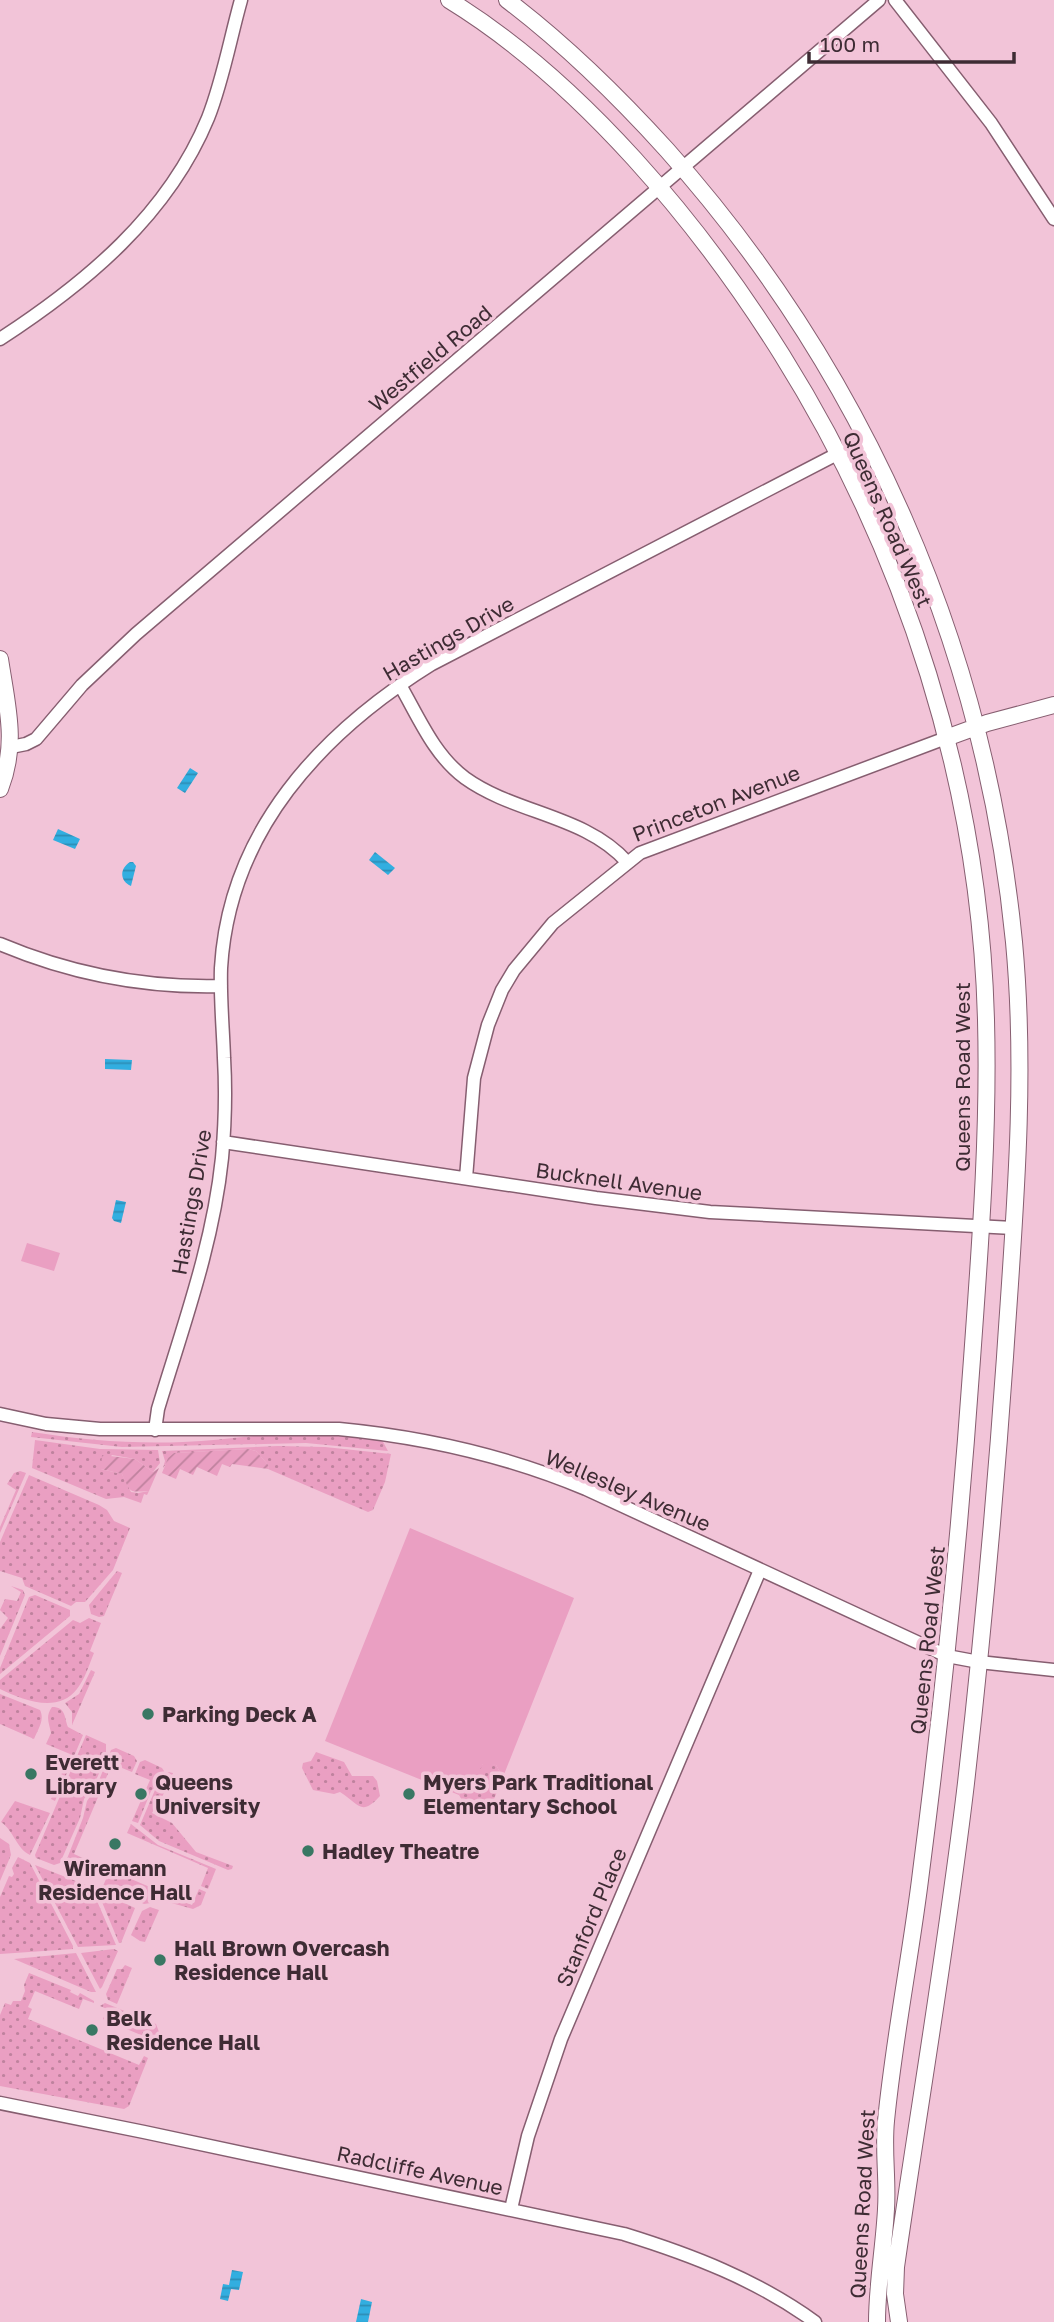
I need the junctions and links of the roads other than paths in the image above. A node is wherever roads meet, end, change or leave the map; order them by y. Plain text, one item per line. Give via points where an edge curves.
1 (241, 0) edge
2 (449, 0) edge
3 (507, 0) edge
4 (879, 0) edge
5 (895, 0) edge
6 (683, 168) junction
7 (659, 189) junction
8 (1054, 219) edge
9 (0, 339) edge
10 (866, 439) junction
11 (839, 454) junction
12 (0, 659) edge
13 (400, 685) junction
14 (1054, 705) edge
15 (977, 726) junction
16 (946, 738) junction
17 (11, 747) junction
18 (0, 789) edge
19 (627, 862) junction
20 (0, 944) edge
21 (221, 986) junction
22 (223, 1142) junction
23 (466, 1178) junction
24 (981, 1227) junction
25 (1013, 1228) junction
26 (0, 1414) edge
27 (155, 1430) junction
28 (760, 1570) junction
29 (947, 1656) junction
30 (979, 1662) junction
31 (1054, 1670) edge
32 (0, 2103) edge
33 (511, 2209) junction
34 (815, 2322) edge
35 (877, 2322) edge
36 (899, 2322) edge

1 - 9 street via 207,119 164,195 130,237 96,268
2 - 7 street, Queens Road West via 497,32 558,84
3 - 6 street, Queens Road West via 598,78
4 - 6 street, Westfield Road
5 - 8 street via 992,123
6 - 7 street, Westfield Road
6 - 10 street, Queens Road West via 779,292
7 - 11 street, Queens Road West via 763,325
7 - 17 street, Westfield Road via 136,634 82,685 36,739
10 - 11 street, Hastings Drive
10 - 15 street, Queens Road West via 921,556
11 - 13 street, Hastings Drive
11 - 16 street, Queens Road West via 895,579
12 - 17 street
13 - 19 street via 432,742 465,778 595,835
13 - 21 street, Hastings Drive via 329,743 270,816 234,898
14 - 15 street, Princeton Avenue
15 - 16 street, Princeton Avenue
15 - 25 street, Queens Road West via 1001,841 1016,971 1019,1068
16 - 19 street, Princeton Avenue via 648,849
16 - 24 street, Queens Road West via 970,852 985,987
17 - 18 street
19 - 23 street, Princeton Avenue via 550,926 502,990 475,1070
20 - 21 street via 99,976
21 - 22 street, Hastings Drive
22 - 23 street, Bucknell Avenue
22 - 27 street, Hastings Drive via 206,1249
23 - 24 street, Bucknell Avenue via 710,1212
24 - 25 street, Bucknell Avenue
24 - 29 street, Queens Road West
25 - 30 street, Queens Road West
26 - 27 street, Wellesley Avenue via 70,1426
27 - 28 street, Wellesley Avenue via 323,1429 379,1433 449,1446 565,1480
28 - 29 street, Wellesley Avenue
28 - 33 street, Stanford Place via 561,2039 528,2136
29 - 30 street, Wellesley Avenue
29 - 35 street, Queens Road West via 886,2126 886,2214
30 - 31 street, Wellesley Avenue
30 - 36 street, Queens Road West via 966,1784 897,2267
32 - 33 street, Radcliffe Avenue
33 - 34 street, Radcliffe Avenue via 624,2234 699,2259

